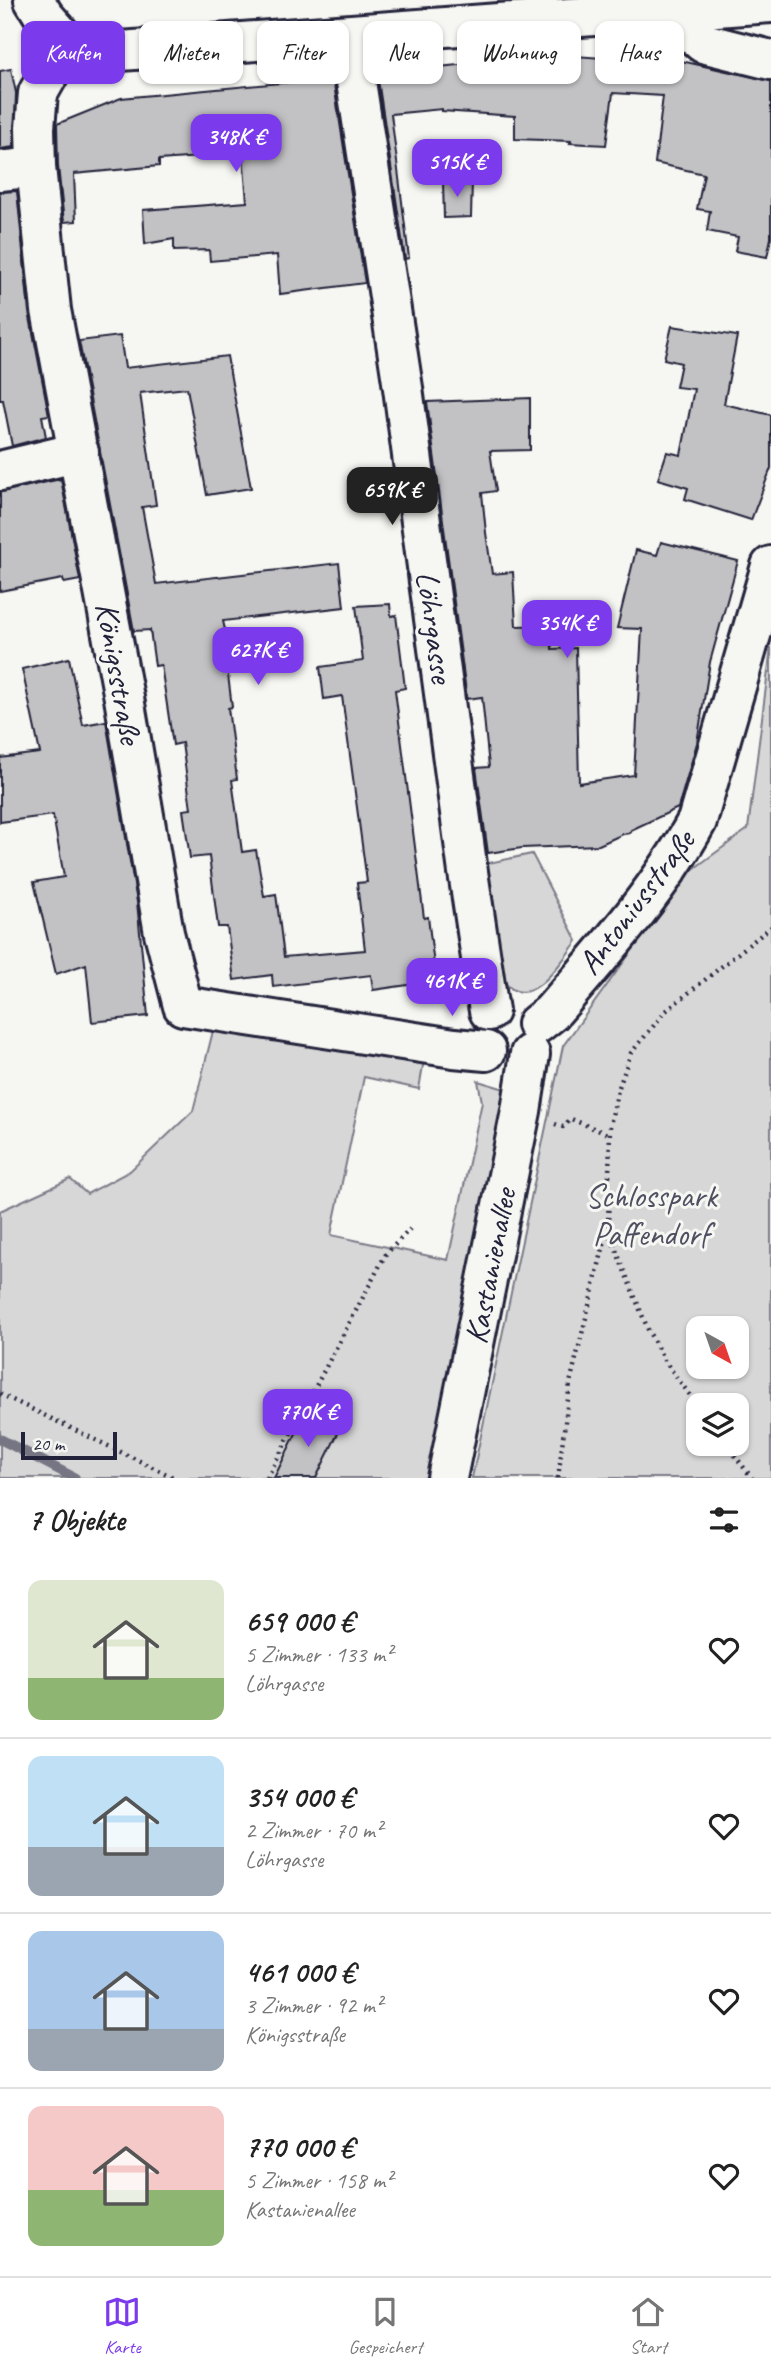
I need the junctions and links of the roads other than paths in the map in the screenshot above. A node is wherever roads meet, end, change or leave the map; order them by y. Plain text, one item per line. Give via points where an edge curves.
1 (34, 0) edge
2 (771, 3) edge
3 (665, 10) junction
4 (48, 21) edge
5 (349, 36) joint
6 (257, 42) edge
7 (125, 51) edge
8 (771, 61) edge
9 (43, 84) edge
10 (18, 169) edge
11 (79, 452) junction
12 (0, 471) edge
13 (771, 566) edge
14 (489, 1011) junction
15 (534, 1039) junction
16 (486, 1051) junction
17 (447, 1478) edge

1 - 4 street
2 - 3 street
3 - 5 street
3 - 8 street via 703,43
5 - 14 street, Löhrgasse
6 - 7 street
9 - 10 street, Königsstraße via 35,128
10 - 11 street, Königsstraße
11 - 12 street
11 - 16 street, Königsstraße via 164,933 183,1006
13 - 15 street, Antoniusstraße via 697,821 628,920
14 - 15 street via 497,1005 517,1004 533,1015
14 - 16 street via 479,1035
15 - 16 street via 512,1062 493,1058
15 - 17 street, Kastanienallee

